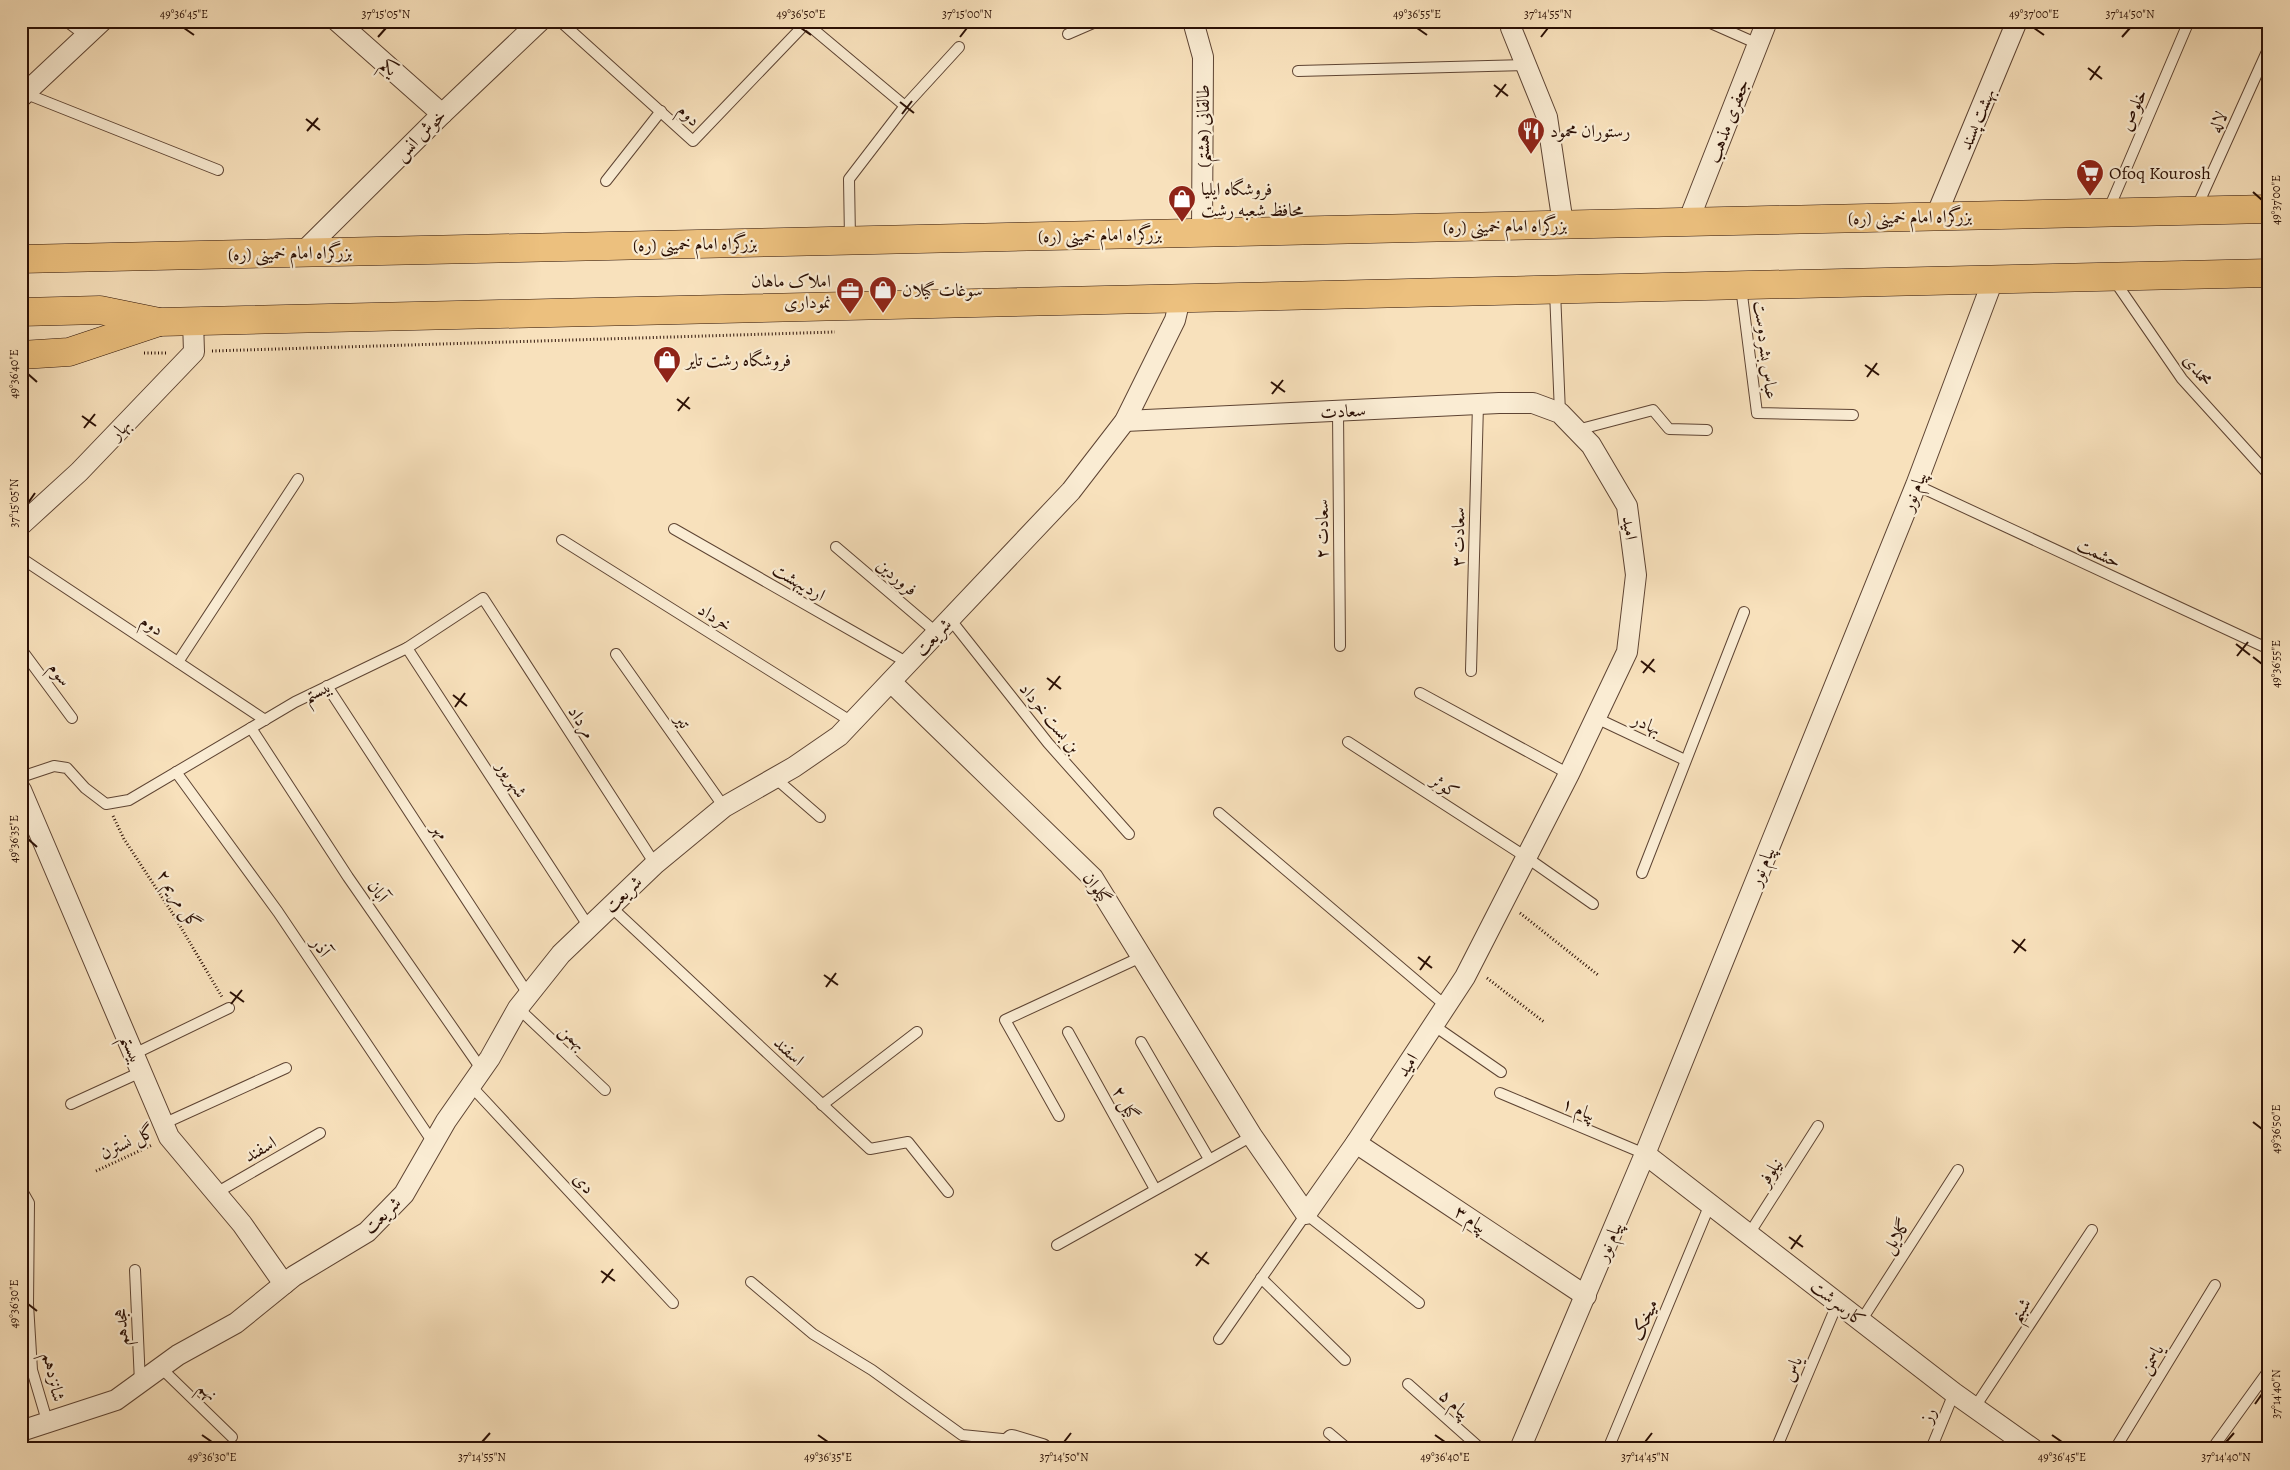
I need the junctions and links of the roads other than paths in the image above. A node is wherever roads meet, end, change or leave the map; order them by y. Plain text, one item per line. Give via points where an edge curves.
1 (66, 21) edge
2 (102, 21) edge
3 (336, 21) edge
4 (540, 21) edge
5 (560, 21) edge
6 (1098, 21) edge
7 (1193, 21) edge
8 (1511, 21) edge
9 (1706, 21) edge
10 (1767, 21) edge
11 (2018, 21) edge
12 (2189, 21) edge
13 (807, 22) edge
14 (1068, 34) dead end
15 (86, 36) junction
16 (1758, 44) junction
17 (959, 47) dead end
18 (2269, 47) edge
19 (1526, 65) junction
20 (1298, 71) dead end
21 (22, 94) edge
22 (905, 106) junction
23 (661, 111) junction
24 (442, 114) junction
25 (218, 170) dead end
26 (606, 181) dead end
27 (2269, 209) edge
28 (2196, 210) junction
29 (2107, 212) junction
30 (1936, 216) junction
31 (1688, 222) junction
32 (1562, 224) junction
33 (1202, 232) junction
34 (850, 240) junction
35 (303, 252) junction
36 (21, 258) edge
37 (2269, 273) edge
38 (2112, 277) junction
39 (1993, 280) junction
40 (1741, 286) junction
41 (1555, 290) junction
42 (1180, 299) junction
43 (21, 312) edge
44 (160, 322) junction
45 (193, 322) junction
46 (21, 354) edge
47 (1478, 404) junction
48 (1338, 411) junction
49 (1560, 413) junction
50 (1853, 415) dead end
51 (1125, 421) junction
52 (1577, 430) junction
53 (1708, 430) dead end
54 (2269, 475) edge
55 (298, 479) dead end
56 (1916, 485) junction
57 (21, 525) edge
58 (674, 530) dead end
59 (562, 540) dead end
60 (836, 547) dead end
61 (21, 558) edge
62 (482, 598) joint
63 (1744, 612) dead end
64 (943, 626) junction
65 (1340, 646) dead end
66 (407, 648) junction
67 (21, 649) edge
68 (2269, 649) edge
69 (616, 654) dead end
70 (178, 662) junction
71 (908, 663) junction
72 (1471, 671) dead end
73 (891, 682) junction
74 (327, 686) junction
75 (1420, 693) dead end
76 (72, 718) dead end
77 (1596, 718) junction
78 (265, 720) junction
79 (852, 722) junction
80 (251, 728) junction
81 (1348, 742) dead end
82 (1685, 760) junction
83 (176, 772) junction
84 (1569, 774) junction
85 (21, 777) edge
86 (775, 778) junction
87 (21, 790) edge
88 (724, 807) junction
89 (1219, 813) dead end
90 (820, 817) dead end
91 (1129, 834) dead end
92 (1526, 856) junction
93 (655, 864) junction
94 (1642, 873) dead end
95 (1593, 904) dead end
96 (611, 907) junction
97 (589, 927) junction
98 (1141, 957) junction
99 (523, 1001) junction
100 (1446, 1006) junction
101 (229, 1008) road end
102 (1433, 1025) junction
103 (917, 1032) dead end
104 (1068, 1032) dead end
105 (1141, 1042) dead end
106 (138, 1063) junction
107 (286, 1068) dead end
108 (1502, 1072) dead end
109 (477, 1078) junction
110 (605, 1090) dead end
111 (1500, 1094) dead end
112 (72, 1104) dead end
113 (822, 1104) junction
114 (1059, 1116) dead end
115 (1818, 1126) dead end
116 (166, 1131) junction
117 (320, 1133) dead end
118 (1252, 1136) junction
119 (1356, 1143) junction
120 (434, 1144) junction
121 (1645, 1154) junction
122 (1209, 1159) junction
123 (1958, 1170) dead end
124 (21, 1189) edge
125 (1155, 1189) junction
126 (948, 1192) dead end
127 (216, 1193) junction
128 (1710, 1204) junction
129 (1306, 1214) junction
130 (2092, 1230) dead end
131 (1749, 1234) junction
132 (1057, 1245) dead end
133 (135, 1270) dead end
134 (1261, 1278) junction
135 (751, 1282) dead end
136 (284, 1284) junction
137 (2215, 1285) dead end
138 (1586, 1296) junction
139 (1419, 1302) dead end
140 (1838, 1302) junction
141 (673, 1303) dead end
142 (1861, 1320) junction
143 (1219, 1338) dead end
144 (1345, 1360) dead end
145 (161, 1368) junction
146 (2269, 1370) edge
147 (140, 1383) junction
148 (1408, 1384) dead end
149 (1954, 1393) junction
150 (1975, 1407) junction
151 (48, 1424) junction
152 (21, 1431) edge
153 (1329, 1433) dead end
154 (232, 1437) dead end
155 (1012, 1440) joint
156 (1042, 1449) edge
157 (1348, 1449) edge
158 (1481, 1449) edge
159 (1520, 1449) edge
160 (1608, 1449) edge
161 (1776, 1449) edge
162 (1931, 1449) edge
163 (2033, 1449) edge
164 (2115, 1449) edge
165 (2212, 1449) edge

1 - 15 lane
2 - 15 street
3 - 24 street, یکم
4 - 24 street, خوش انس
5 - 23 lane, دوم
6 - 14 lane
7 - 33 street, طالقانی (هشتم) via 1203,57
8 - 19 street
9 - 16 lane
10 - 16 street, جعفری مذهب
11 - 30 street, بهشت پسند
12 - 29 lane, خلوص
13 - 22 lane
13 - 23 lane, دوم via 693,141
15 - 21 street
16 - 31 street, جعفری مذهب
17 - 22 lane
18 - 28 lane, لاله
19 - 20 lane
19 - 32 street via 1547,117
21 - 25 lane
22 - 34 lane via 849,179
23 - 26 lane
24 - 35 street, خوش انس
27 - 28 highway, بزرگراه امام خمینی (ره)
28 - 29 highway, بزرگراه امام خمینی (ره)
29 - 30 highway, بزرگراه امام خمینی (ره)
30 - 31 highway, بزرگراه امام خمینی (ره)
31 - 32 highway, بزرگراه امام خمینی (ره)
32 - 33 highway, بزرگراه امام خمینی (ره)
33 - 34 highway, بزرگراه امام خمینی (ره)
34 - 35 highway, بزرگراه امام خمینی (ره)
35 - 36 highway, بزرگراه امام خمینی (ره)
37 - 38 highway
38 - 39 highway
38 - 54 lane, محمدی via 2182,379
39 - 40 highway
39 - 56 street, پیام نور
40 - 41 highway
40 - 50 lane, عباس بشردوست via 1757,413
41 - 42 highway
41 - 49 lane
42 - 45 highway
42 - 51 street, شریعت via 1175,320
43 - 44 highway via 106,310
44 - 45 highway
44 - 46 highway via 69,352
45 - 57 street, بهار via 194,352 79,472
47 - 48 street, سعادت
47 - 49 street, سعادت via 1533,403
47 - 72 lane, سعادت ۳
48 - 51 street, سعادت
48 - 65 lane, سعادت ۲
49 - 52 street, امید
51 - 64 street, شریعت via 1071,491
52 - 53 lane via 1653,410 1668,429
52 - 77 street, امید via 1591,445 1627,506 1636,575 1627,652
55 - 70 lane
56 - 68 lane, حشمت
56 - 121 street, پیام نور
58 - 71 lane, اردیبهشت
59 - 79 lane, خرداد
60 - 64 lane, فروردین
61 - 70 lane, دوم
62 - 66 lane, بیستم
62 - 93 lane, مرداد
63 - 82 lane
64 - 71 street, شریعت
64 - 91 lane, بن بست خرداد
66 - 74 lane, بیستم
66 - 97 lane, شهریور
67 - 76 lane, سوم
69 - 88 lane, تیر
70 - 78 lane, دوم
71 - 73 street, شریعت
73 - 79 street, شریعت
73 - 98 street, گیلوان via 1093,878
74 - 78 lane, بیستم
74 - 99 lane, مهر
75 - 84 lane
77 - 82 lane, بهادر
77 - 84 street, امید
78 - 80 lane, بیستم
79 - 86 street, شریعت via 839,736
80 - 83 lane, بیستم
80 - 109 lane, آبان
81 - 92 lane, کوثر
82 - 94 lane
83 - 85 lane, بیستم via 129,800 106,804 67,768 54,766
83 - 120 lane, آذر via 278,912
84 - 92 street, امید
86 - 88 street, شریعت
86 - 90 lane
87 - 106 street, بیستم
88 - 93 street, شریعت
89 - 100 lane
92 - 95 lane, کوثر
92 - 100 street, امید via 1471,966
93 - 96 street, شریعت
96 - 97 street, شریعت
96 - 113 lane, اسفند
97 - 99 street, شریعت via 561,954
98 - 114 lane via 1004,1020
98 - 118 street, گیلوان
99 - 109 street, شریعت
99 - 110 lane, بهمن
100 - 102 street, امید
101 - 106 lane
102 - 108 lane
102 - 119 street, امید
103 - 113 lane
104 - 125 lane, گیل ۲
105 - 122 lane
106 - 112 lane
106 - 116 street, بیستم
107 - 116 lane
109 - 120 street, شریعت via 446,1120
109 - 141 lane, دی
111 - 121 lane, پیام ۱
113 - 126 lane, اسفند via 870,1149 908,1142
115 - 131 lane, نیلوفر
116 - 127 street, بیستم
117 - 127 lane, اسفند
118 - 122 lane
118 - 129 street, گیلوان
119 - 129 street, امید
119 - 138 street, پیام ۳
120 - 136 street, شریعت via 404,1194 367,1232
121 - 128 street, کارسرشت
121 - 138 street, پیام نور
122 - 125 lane
123 - 142 lane, گلایل
124 - 151 lane, شانزدهم via 29,1203 28,1304 32,1370
125 - 132 lane
127 - 136 street, بیستم
128 - 131 street, کارسرشت
128 - 160 lane, میخک
129 - 134 lane, امید
129 - 139 lane
130 - 150 lane, شبنم
131 - 140 street, کارسرشت
133 - 147 lane, هجدهم
134 - 143 lane, امید
134 - 144 lane
135 - 155 lane via 813,1334 872,1370 962,1435
136 - 145 street, شریعت via 236,1323
137 - 164 lane, یاسمن
138 - 159 street, پیام نور
140 - 142 street, کارسرشت
140 - 161 lane, یاس
142 - 149 street, کارسرشت
145 - 147 street, شریعت
145 - 154 lane, نهم
146 - 165 lane
147 - 151 street, شریعت via 116,1400
148 - 158 lane, پیام ۵
149 - 150 street, کارسرشت
149 - 162 lane, رز
150 - 163 street, کارسرشت
151 - 152 street, شریعت
153 - 157 lane
155 - 156 street

